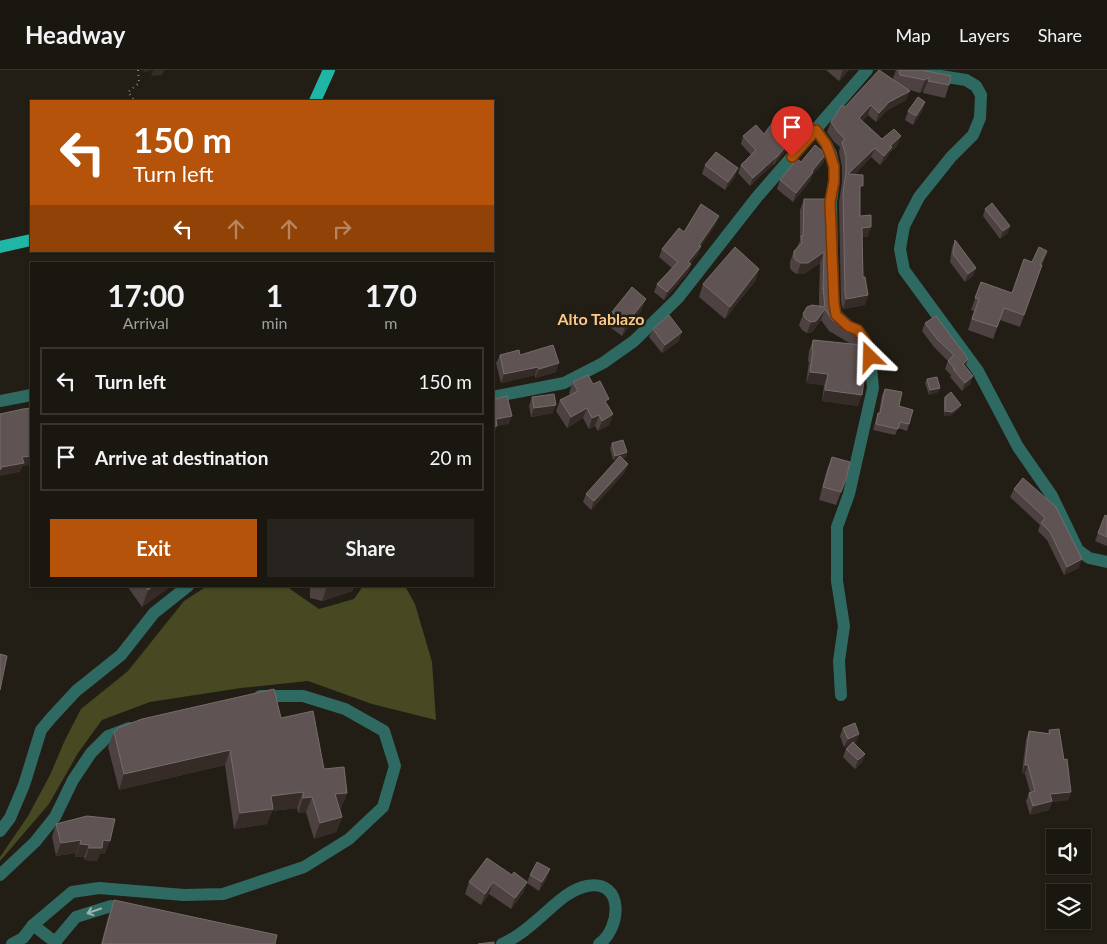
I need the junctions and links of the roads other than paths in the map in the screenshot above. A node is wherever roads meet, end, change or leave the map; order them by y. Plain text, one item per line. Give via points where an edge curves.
1 (329, 70) edge
2 (867, 70) edge
3 (904, 70) edge
4 (315, 100) edge
5 (816, 130) junction
6 (30, 240) edge
7 (0, 247) edge
8 (30, 395) edge
9 (494, 397) edge
10 (0, 401) edge
11 (1107, 562) edge
12 (187, 587) edge
13 (841, 695) dead end
14 (248, 698) edge
15 (144, 723) edge
16 (0, 831) edge
17 (0, 875) edge
18 (138, 912) edge
19 (33, 925) junction
20 (19, 942) edge
21 (56, 943) edge
22 (502, 944) edge
23 (599, 944) edge

1 - 4 main road
2 - 5 street
3 - 11 street via 966,80 976,86 981,95 980,118 973,135 919,197 904,226 900,249 904,270 978,371 1018,447 1052,496 1078,550 1089,558
5 - 9 street via 757,197 678,298 634,341 603,363 564,383
5 - 13 street via 834,167 830,202 836,315 858,330 866,342 873,388 849,494 837,527 837,581 844,626 839,661
6 - 7 main road
8 - 10 street
12 - 16 street via 154,613 121,655 76,691 41,730 24,785 10,818
14 - 19 street via 303,696 345,709 384,731 394,766 382,806 349,839 304,867 223,894 184,895 98,888 72,892
15 - 17 street via 108,736 91,753 55,817 35,842
18 -> 21 street via 111,906 76,917
19 - 20 street
19 - 21 street
22 - 23 street via 524,932 567,895 596,885 611,891 616,905 609,934

